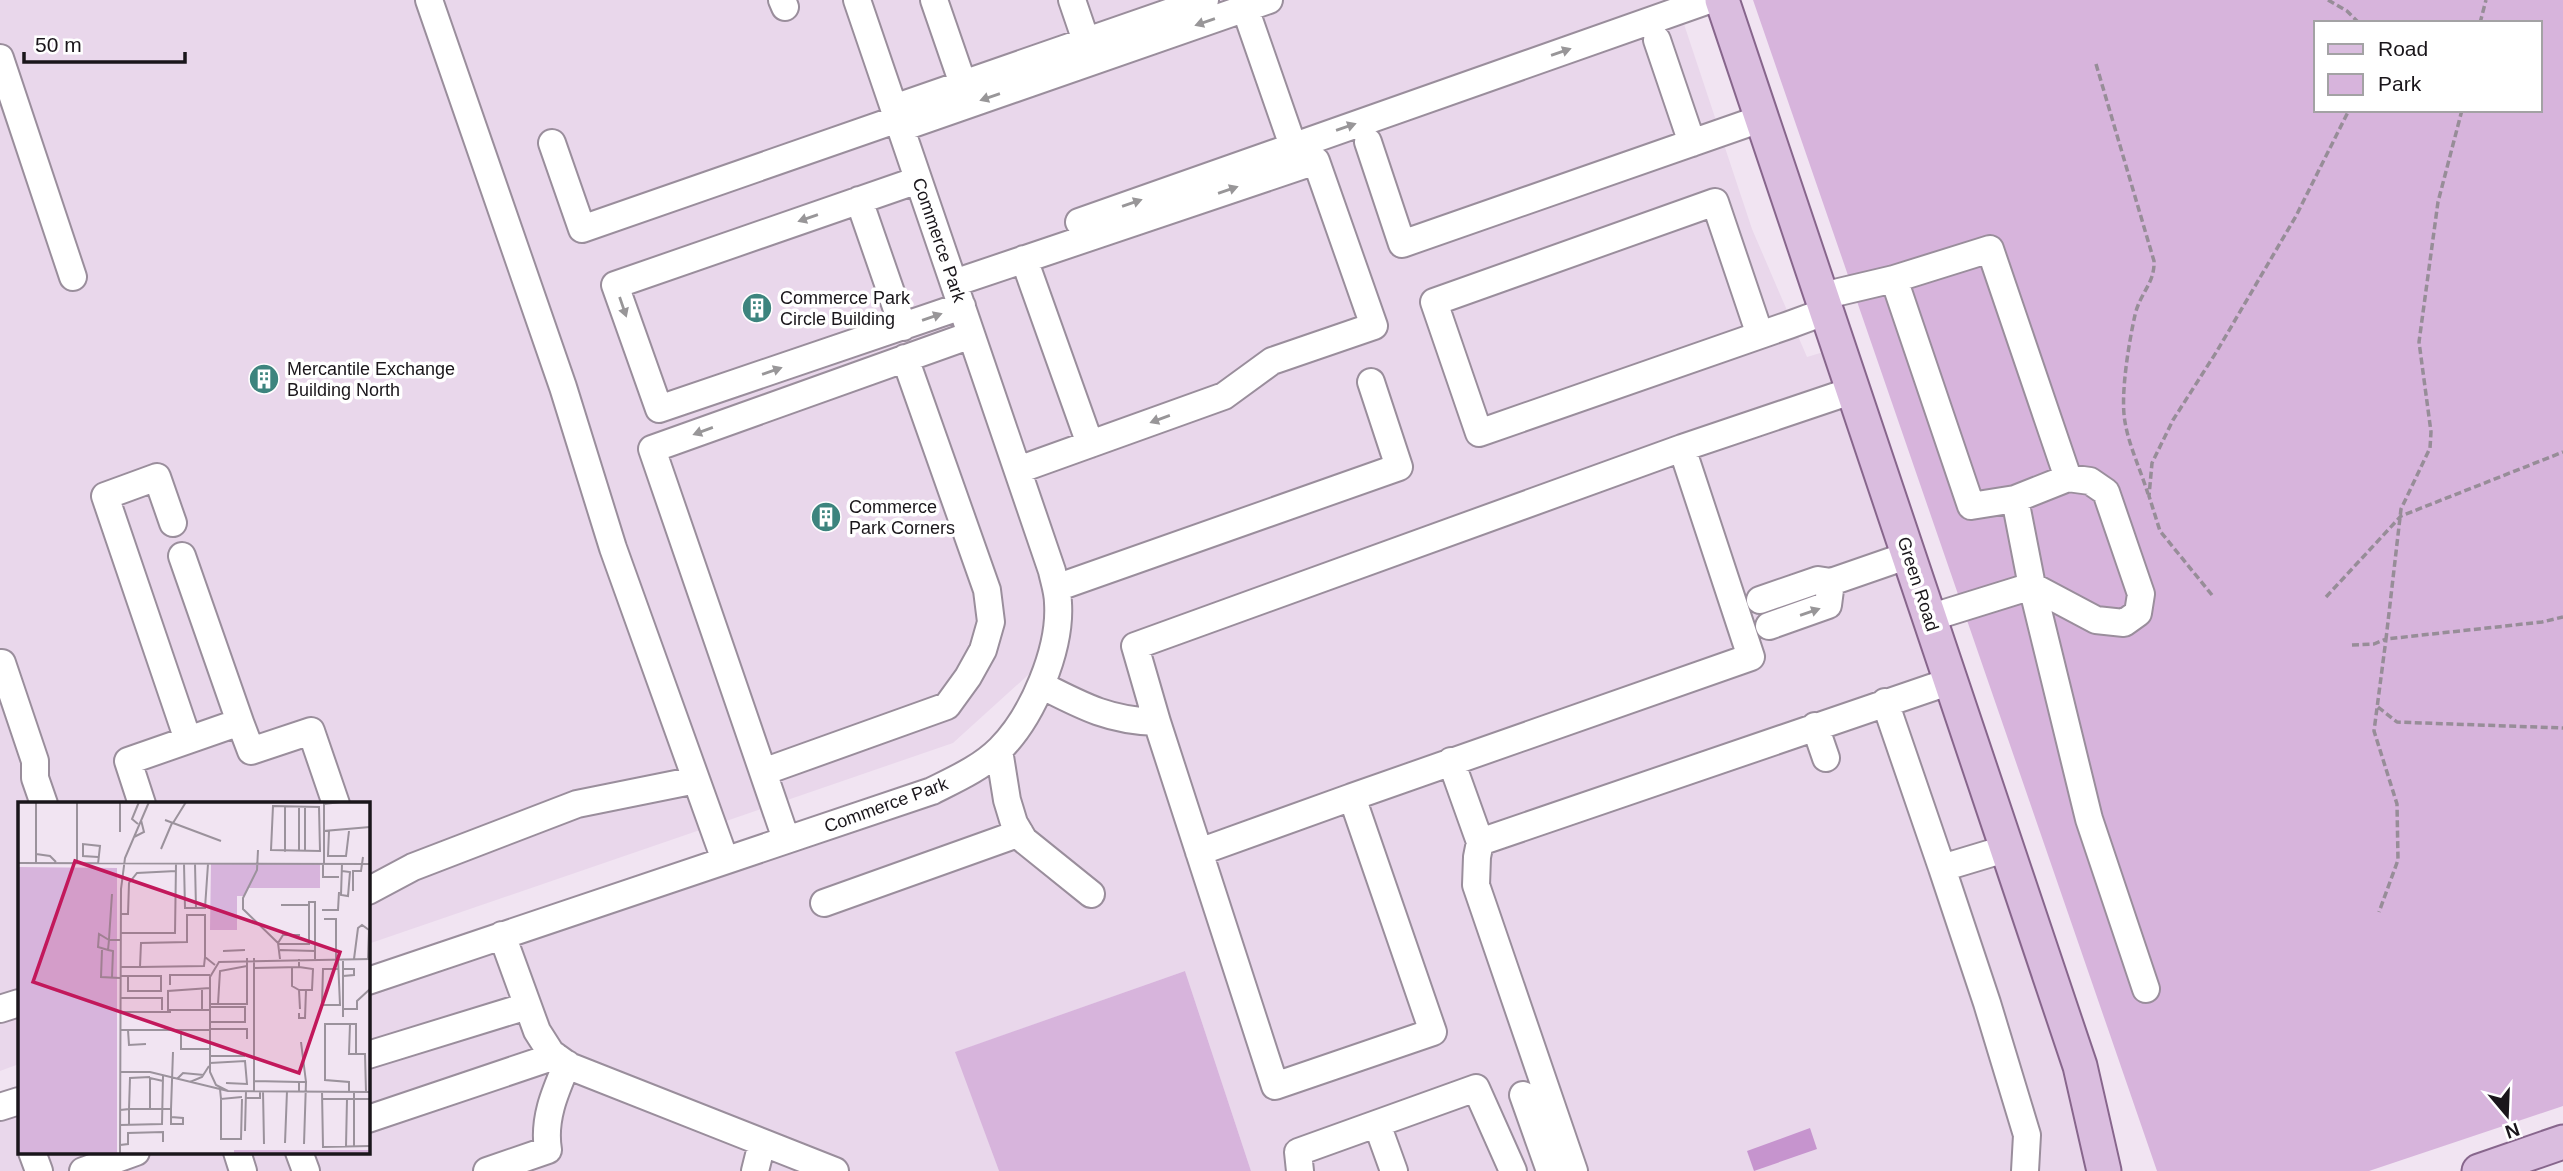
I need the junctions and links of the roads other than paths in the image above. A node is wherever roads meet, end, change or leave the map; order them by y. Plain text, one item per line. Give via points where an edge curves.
1 (429, 0) edge
2 (857, 0) edge
3 (934, 0) edge
4 (1072, 0) edge
5 (1205, 0) edge
6 (1709, 0) edge
7 (1723, 0) edge
8 (1257, 4) edge
9 (1137, 11) edge
10 (1649, 20) edge
11 (1086, 41) junction
12 (0, 58) edge
13 (963, 84) junction
14 (898, 118) junction
15 (1763, 118) junction
16 (1368, 142) dead end
17 (552, 143) dead end
18 (1692, 143) junction
19 (1293, 146) junction
20 (918, 180) junction
21 (859, 200) junction
22 (1024, 259) junction
23 (73, 277) dead end
24 (1894, 279) junction
25 (955, 286) junction
26 (1825, 304) junction
27 (903, 327) junction
28 (971, 335) junction
29 (1760, 335) junction
30 (905, 358) junction
31 (1371, 382) dead end
32 (1854, 390) junction
33 (1090, 444) junction
34 (1682, 448) junction
35 (1017, 470) junction
36 (2068, 478) junction
37 (2015, 499) junction
38 (173, 523) dead end
39 (1909, 555) junction
40 (182, 556) dead end
41 (1831, 582) junction
42 (2032, 586) junction
43 (1056, 588) junction
44 (1760, 600) dead end
45 (1929, 618) junction
46 (1769, 626) dead end
47 (0, 664) edge
48 (1951, 681) junction
49 (1041, 685) junction
50 (1885, 702) junction
51 (240, 722) junction
52 (1157, 722) junction
53 (1815, 726) junction
54 (188, 740) junction
55 (999, 750) junction
56 (1826, 758) dead end
57 (1451, 761) junction
58 (763, 772) junction
59 (696, 780) junction
60 (1352, 797) junction
61 (44, 802) edge
62 (142, 802) edge
63 (336, 802) edge
64 (1020, 833) junction
65 (786, 839) junction
66 (1480, 842) junction
67 (2006, 849) junction
68 (1199, 852) junction
69 (725, 860) junction
70 (1942, 868) junction
71 (369, 890) edge
72 (1091, 894) dead end
73 (824, 903) dead end
74 (502, 935) junction
75 (369, 981) edge
76 (2146, 989) dead end
77 (18, 1003) edge
78 (527, 1006) junction
79 (0, 1009) edge
80 (369, 1055) edge
81 (561, 1060) junction
82 (1523, 1095) dead end
83 (369, 1119) edge
84 (1377, 1124) junction
85 (762, 1143) junction
86 (33, 1154) edge
87 (130, 1154) edge
88 (238, 1154) edge
89 (300, 1154) edge
90 (2548, 1155) edge
91 (39, 1171) edge
92 (83, 1171) edge
93 (243, 1171) edge
94 (306, 1171) edge
95 (487, 1171) edge
96 (755, 1171) edge
97 (835, 1171) edge
98 (1300, 1171) edge
99 (1394, 1171) edge
100 (1513, 1171) edge
101 (1550, 1171) edge
102 (1574, 1171) edge
103 (2025, 1171) edge
104 (2104, 1171) edge
105 (2479, 1171) edge

1 - 59 street
2 - 14 street, Commerce Park
3 - 13 street
4 - 11 street
5 - 9 street
6 - 10 street
7 - 15 main road, Green Road
8 -> 14 street
8 - 19 street
9 - 11 street
10 - 18 street
19 -> 10 street
11 - 13 street
12 - 23 street
13 - 14 street
14 - 17 street via 582,229
14 - 20 street, Commerce Park
15 - 18 street
15 - 26 main road, Green Road
16 - 18 street via 1402,244
25 -> 19 street
20 - 21 street
20 - 25 street, Commerce Park
21 - 27 street
21 -> 27 street via 615,285 659,410
22 - 25 street
22 - 33 street
22 -> 33 street via 1316,161 1374,326 1272,361 1224,396
24 - 26 street
24 - 36 street via 1990,249
24 - 37 street via 1971,506
27 -> 25 street
25 - 28 street, Commerce Park
26 - 29 street
26 - 32 main road, Green Road
28 - 30 street
28 - 35 street, Commerce Park
29 - 29 street via 1479,433 1434,302 1715,202
30 - 58 street via 987,590 990,622 983,650 947,706
30 -> 58 street via 652,449
31 - 43 street via 1399,467
32 - 34 street
32 - 39 main road, Green Road
33 - 35 street
34 - 52 street via 1135,646
34 - 57 street via 1751,657
35 - 43 street, Commerce Park
36 - 37 street
36 - 42 street via 2090,481 2106,492 2141,594 2138,613 2124,623 2096,620
37 - 42 street
38 - 54 street via 157,477 105,496
39 - 41 street
39 - 45 main road, Green Road
40 - 51 street
41 - 44 street via 1818,580
46 -> 41 street via 1828,606
42 - 45 street
42 - 76 street via 2089,819
43 - 49 street, Commerce Park via 1055,641
45 - 48 main road, Green Road
47 - 61 street via 35,761
48 - 50 street
48 - 67 main road, Green Road
49 - 52 street via 1104,715 1130,722
49 - 55 street, Commerce Park via 1021,724
50 - 53 street
50 - 70 street
51 - 54 street
51 - 63 street via 251,751 311,732
52 - 68 street
53 - 56 street
53 - 66 street
54 - 62 street via 128,761
55 - 64 street via 1007,800
55 - 65 street, Commerce Park via 966,775 932,791
57 - 60 street
57 - 66 street
58 - 65 street
59 - 69 street
59 - 71 street via 577,804 413,867
60 - 68 street
60 - 68 street via 1433,1032 1275,1086
64 - 72 street
64 - 73 street
65 - 69 street, Commerce Park
66 - 102 street via 1476,886
67 - 70 street
67 - 104 main road, Green Road via 2080,1066
69 - 74 street, Commerce Park
70 - 103 street via 2027,1135
74 - 75 street, Commerce Park
74 - 78 street
77 - 79 street
78 - 80 street
78 - 81 street via 551,1054
81 - 83 street
81 - 85 street
81 - 95 street via 545,1134 548,1150
82 - 101 street
84 - 98 street via 1298,1152
84 - 99 street
84 - 100 street via 1476,1088
85 - 96 street
85 - 97 street
86 - 91 street
87 - 92 street
88 - 93 street
89 - 94 street
90 - 105 main road

